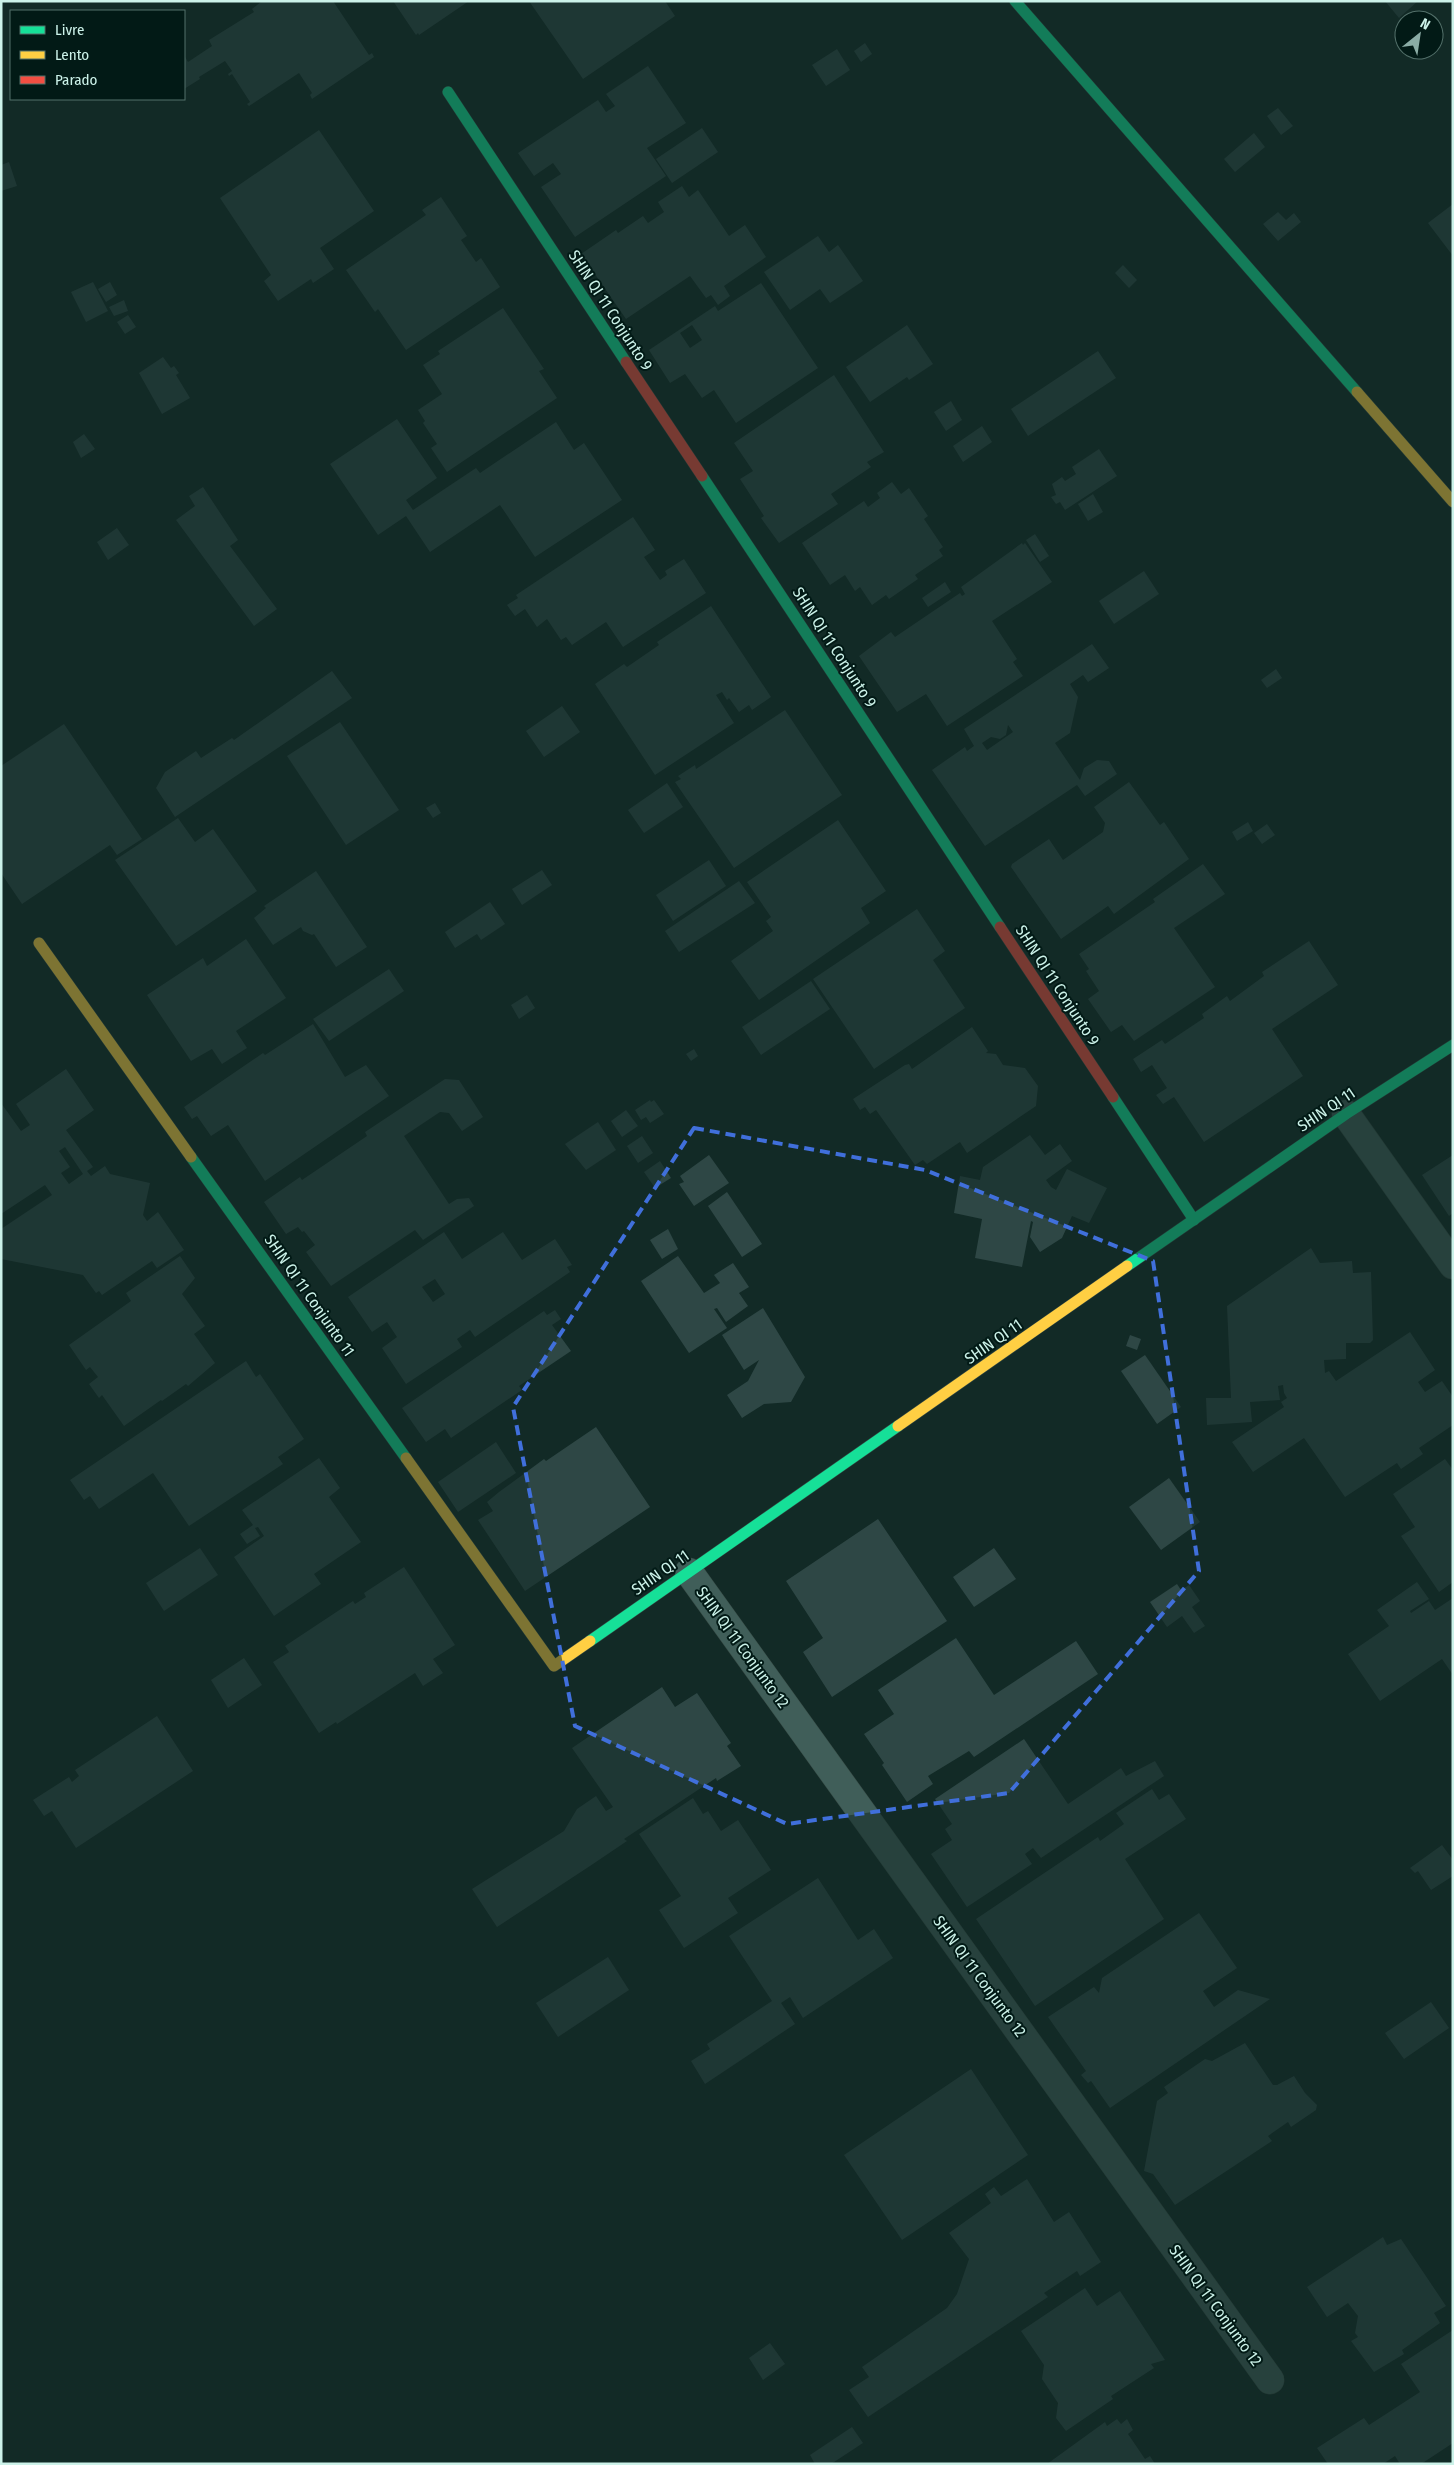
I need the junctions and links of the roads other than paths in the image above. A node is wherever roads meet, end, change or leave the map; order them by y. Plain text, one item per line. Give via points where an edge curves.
1 (1015, 1) edge
2 (448, 92) dead end
3 (1451, 497) edge
4 (39, 943) dead end
5 (1453, 1045) edge
6 (1346, 1114) junction
7 (1194, 1220) junction
8 (1453, 1265) edge
9 (689, 1572) junction
10 (554, 1666) joint
11 (1270, 2380) dead end

1 - 3 street
2 - 7 street, SHIN QI 11 Conjunto 9
4 - 10 street, SHIN QI 11 Conjunto 11
5 - 6 street, SHIN QI 11
6 - 7 street, SHIN QI 11
6 - 8 street
7 - 9 street, SHIN QI 11
9 - 10 street, SHIN QI 11
9 - 11 street, SHIN QI 11 Conjunto 12

